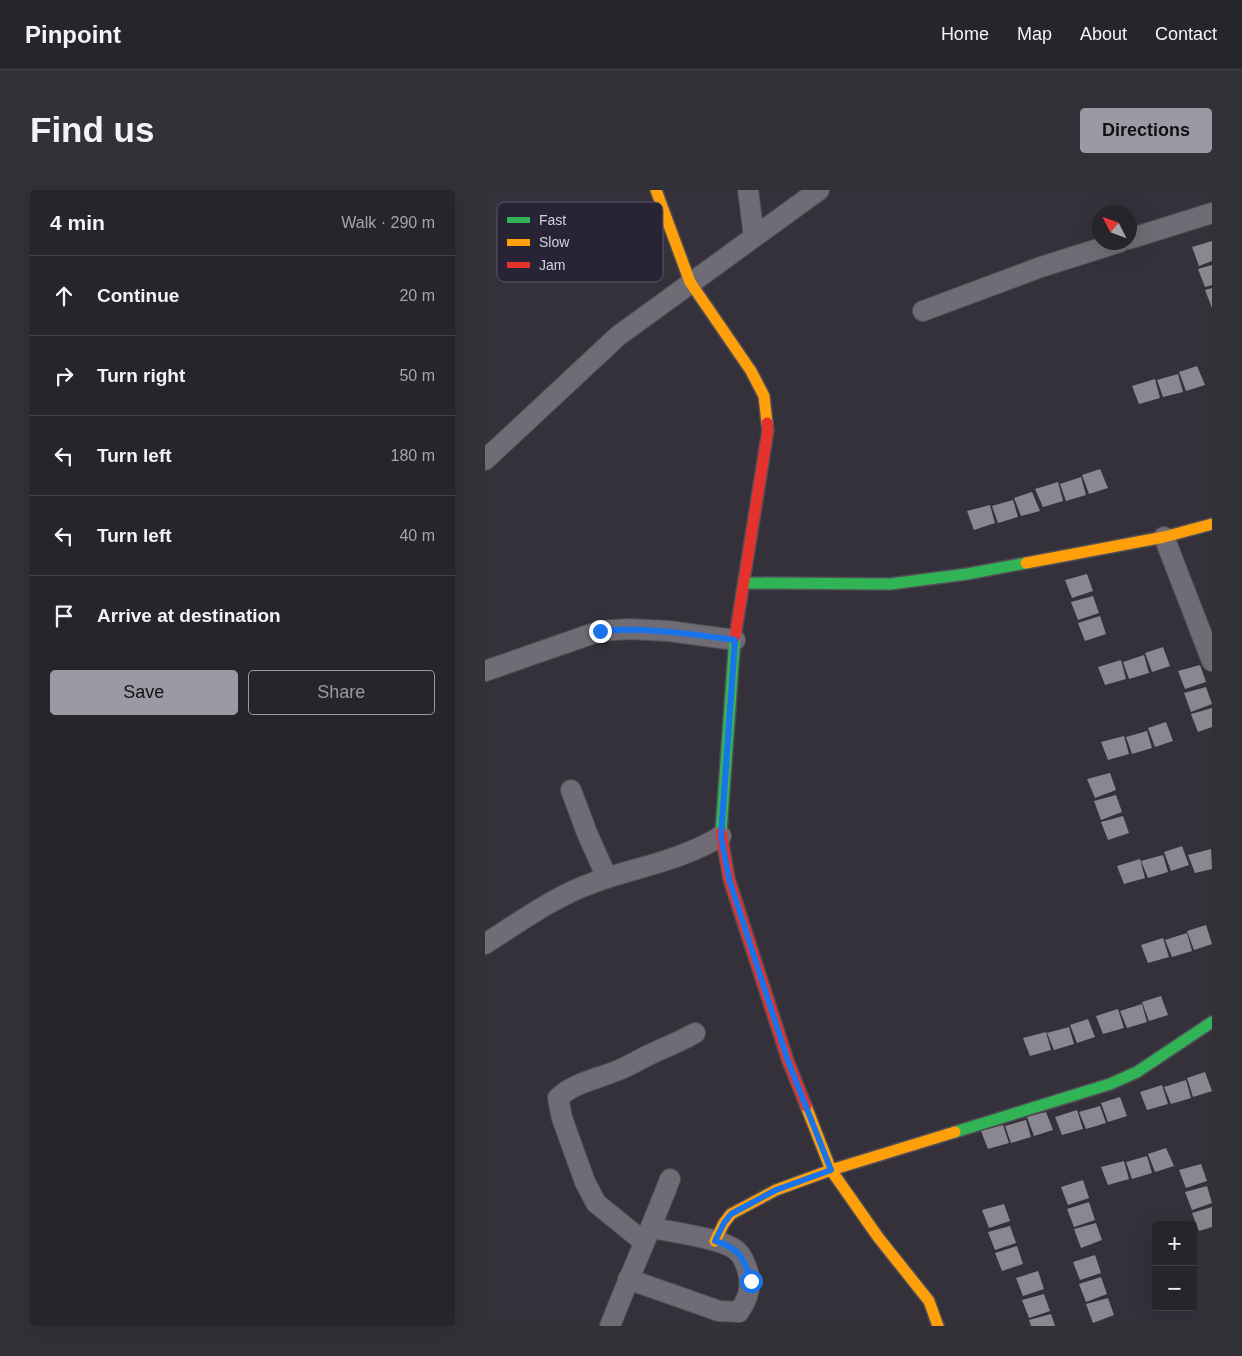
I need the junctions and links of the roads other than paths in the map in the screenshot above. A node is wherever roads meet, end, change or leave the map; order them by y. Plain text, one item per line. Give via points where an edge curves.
1 (656, 190) edge
2 (748, 190) edge
3 (819, 190) edge
4 (660, 202) edge
5 (663, 209) edge
6 (1212, 213) edge
7 (754, 237) junction
8 (1137, 237) edge
9 (1095, 250) edge
10 (690, 282) junction
11 (923, 311) dead end
12 (485, 460) edge
13 (1212, 524) edge
14 (1164, 537) junction
15 (743, 583) junction
16 (735, 640) junction
17 (1212, 661) edge
18 (485, 671) edge
19 (571, 790) dead end
20 (721, 836) junction
21 (607, 878) junction
22 (485, 944) edge
23 (1212, 1022) edge
24 (695, 1034) dead end
25 (831, 1170) junction
26 (670, 1179) dead end
27 (647, 1235) junction
28 (715, 1241) junction
29 (628, 1279) junction
30 (610, 1326) edge
31 (938, 1326) edge

1 - 4 street
2 - 7 street
3 - 7 street
5 - 10 street
6 - 8 street
7 - 10 street
9 - 11 street
10 - 12 street via 618,336
10 - 15 street via 751,371 764,396 768,430
13 - 14 street
14 - 15 street via 967,574 890,584
14 - 17 street
15 - 16 street
16 - 18 street via 668,631 600,631
16 - 20 street
19 - 21 street
20 - 21 street via 682,855
20 - 25 street via 729,879 788,1061
21 - 22 street via 555,898
23 - 25 street via 1137,1072 1110,1084
24 - 27 street via 621,1069 592,1078 558,1098 585,1182 596,1203
25 - 28 street via 776,1190 731,1214
25 - 31 street via 929,1301
26 - 27 street
27 - 28 street
27 - 29 street
28 - 29 street via 738,1251 745,1263 751,1281 747,1300 739,1312 719,1311
29 - 30 street

